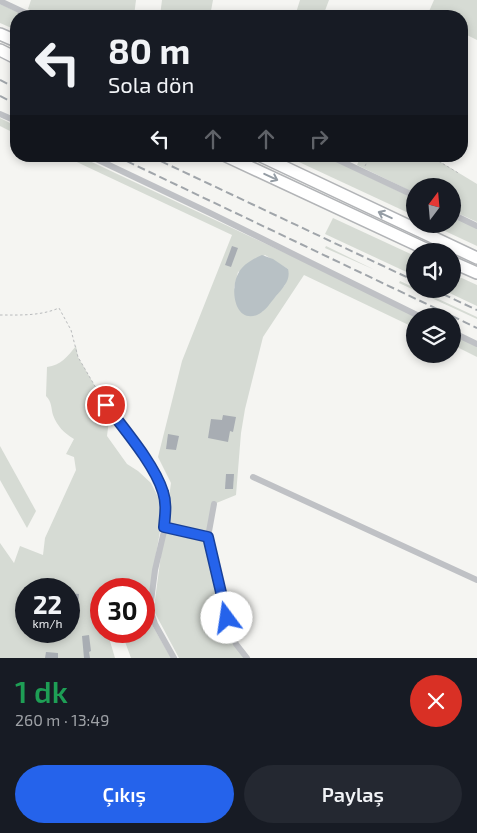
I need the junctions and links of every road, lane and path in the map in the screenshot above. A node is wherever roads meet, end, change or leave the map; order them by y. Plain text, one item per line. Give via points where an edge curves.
1 (0, 1) edge
2 (19, 10) edge
3 (103, 162) edge
4 (239, 162) edge
5 (274, 162) edge
6 (342, 162) edge
7 (367, 162) edge
8 (440, 162) edge
9 (363, 172) junction
10 (460, 174) dead end
11 (406, 192) edge
12 (461, 218) edge
13 (477, 226) edge
14 (413, 243) edge
15 (477, 258) edge
16 (461, 266) edge
17 (477, 273) edge
18 (406, 310) edge
19 (0, 314) edge
20 (461, 336) edge
21 (477, 344) edge
22 (106, 405) joint
23 (253, 478) dead end
24 (214, 504) dead end
25 (164, 527) junction
26 (208, 537) junction
27 (477, 580) edge
28 (174, 658) edge
29 (247, 658) edge

1 - 2 street
3 - 18 street
4 -> 14 highway
15 -> 5 highway
6 - 9 street
7 - 9 path
8 - 10 path
9 - 11 street
12 - 13 street
16 - 17 highway
19 - 22 path via 34,315 59,308 72,330 78,357
20 - 21 street
22 - 25 lane via 160,482 166,508
23 - 27 street
24 - 26 street
25 - 26 street
25 - 28 street via 150,609
26 - 29 street via 231,632

